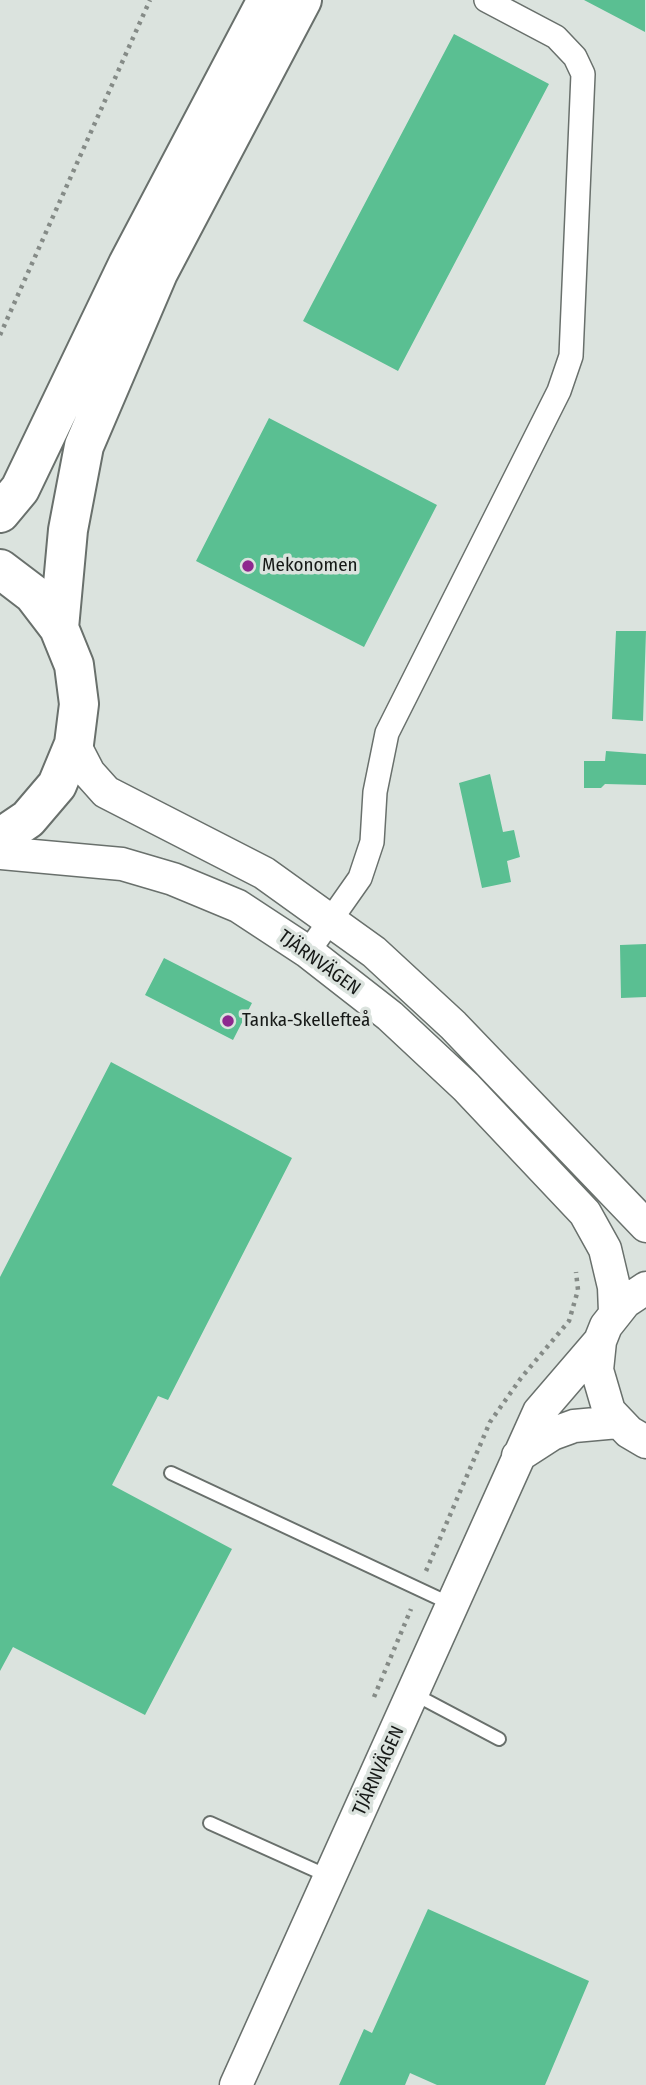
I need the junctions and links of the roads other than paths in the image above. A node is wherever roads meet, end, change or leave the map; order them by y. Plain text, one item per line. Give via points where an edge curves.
1 (267, 0) edge
2 (302, 0) edge
3 (486, 0) edge
4 (0, 513) edge
5 (0, 569) edge
6 (59, 628) junction
7 (74, 744) junction
8 (0, 838) edge
9 (0, 853) edge
10 (331, 918) junction
11 (308, 952) junction
12 (646, 1226) edge
13 (646, 1289) edge
14 (615, 1312) junction
15 (600, 1341) junction
16 (638, 1437) edge
17 (518, 1456) junction
18 (171, 1473) dead end
19 (453, 1605) junction
20 (414, 1694) junction
21 (499, 1740) dead end
22 (209, 1823) dead end
23 (330, 1877) junction
24 (236, 2085) edge

1 - 4 highway via 128,264 20,489
2 - 6 highway via 158,273 84,446 68,530
3 - 10 street via 556,37 575,57 583,74 571,356 559,391 387,733 375,793 372,842 360,878
5 - 6 highway via 33,594
6 - 7 highway via 78,685
7 - 8 highway via 44,803
7 - 10 main road, TJÄRNVÄGEN via 89,773 106,792 264,873
9 - 11 main road, TJÄRNVÄGEN via 122,864 173,879 238,906
10 - 11 street
10 - 12 main road, TJÄRNVÄGEN via 453,1025
11 - 14 main road, TJÄRNVÄGEN via 390,1016 466,1087 585,1213 605,1249
13 - 14 main road
14 - 15 main road
15 - 16 main road via 599,1384 610,1411
15 - 17 main road, TJÄRNVÄGEN via 539,1412
16 - 17 main road via 575,1426 552,1434
17 - 19 main road, TJÄRNVÄGEN
18 - 19 lane
19 - 20 main road, TJÄRNVÄGEN
20 - 21 lane
20 - 23 main road, TJÄRNVÄGEN
22 - 23 lane
23 - 24 main road, TJÄRNVÄGEN

